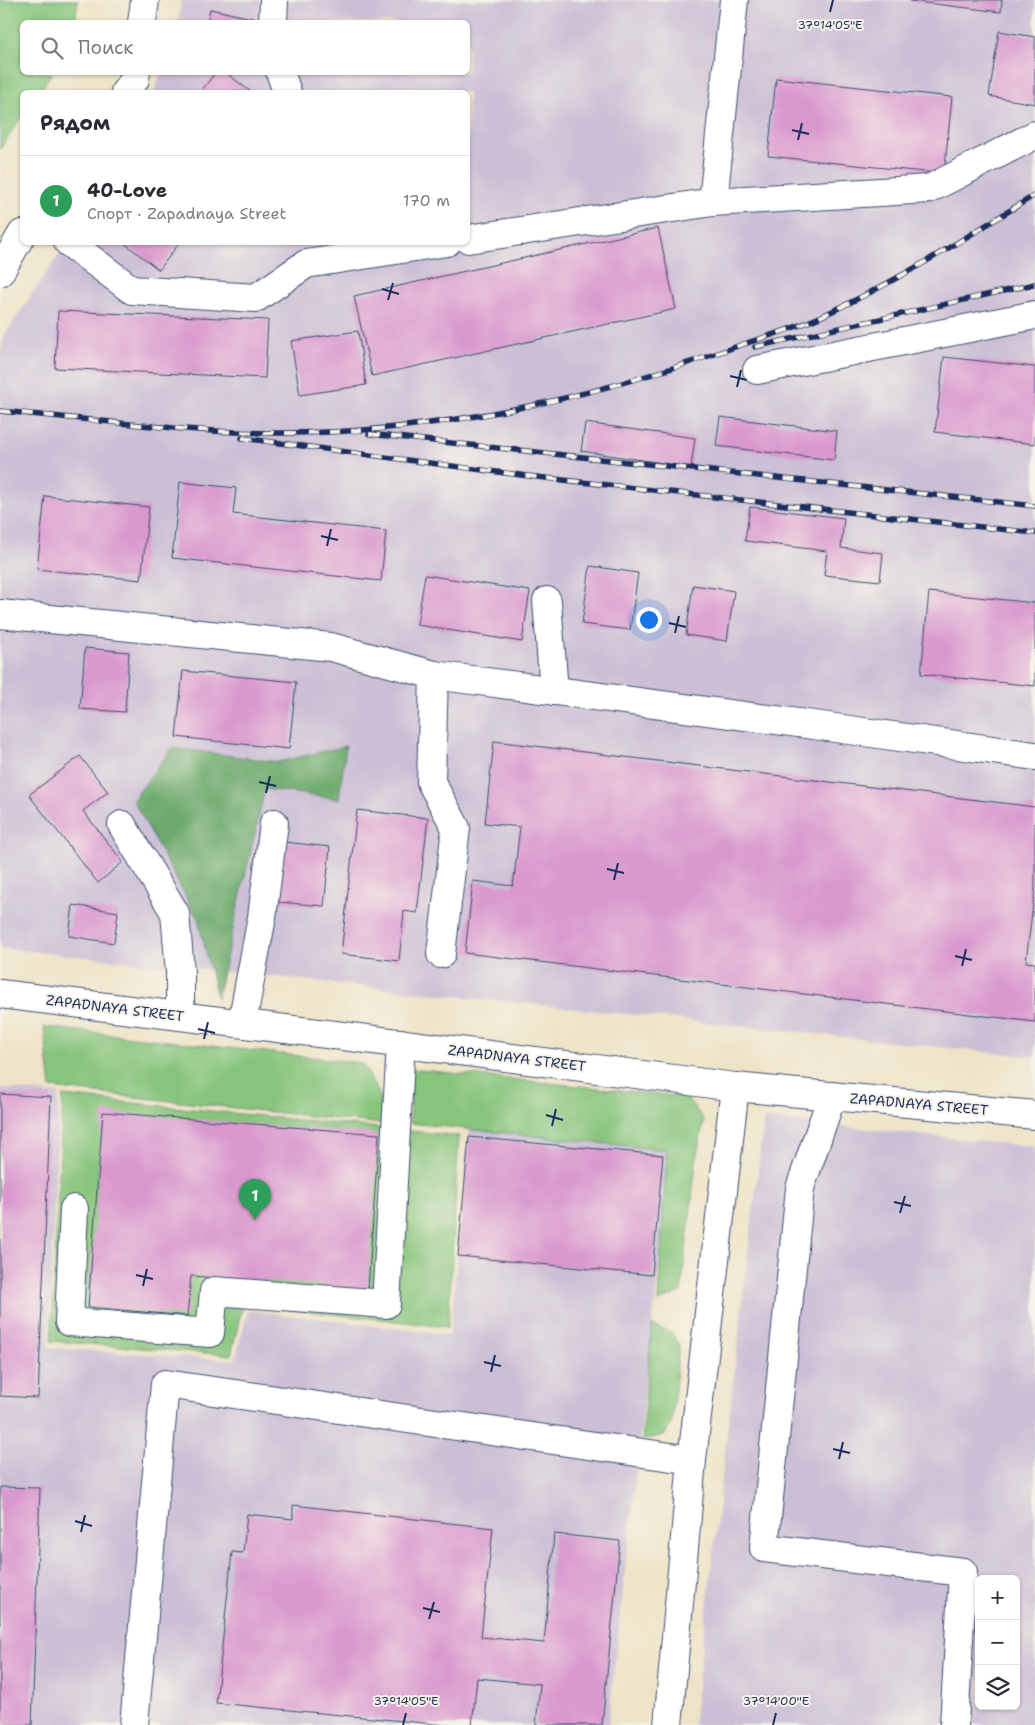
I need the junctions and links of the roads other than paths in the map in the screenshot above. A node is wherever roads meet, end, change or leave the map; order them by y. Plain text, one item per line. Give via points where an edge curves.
1 (145, 0) edge
2 (274, 0) edge
3 (734, 0) edge
4 (142, 20) edge
5 (273, 20) edge
6 (136, 75) edge
7 (281, 75) edge
8 (127, 90) edge
9 (286, 90) edge
10 (1035, 135) edge
11 (713, 202) junction
12 (20, 237) edge
13 (470, 239) edge
14 (72, 245) edge
15 (409, 245) edge
16 (306, 253) edge
17 (0, 272) edge
18 (1035, 315) edge
19 (757, 370) dead end
20 (548, 601) dead end
21 (0, 614) edge
22 (434, 675) junction
23 (554, 691) junction
24 (1035, 756) edge
25 (274, 823) dead end
26 (122, 825) dead end
27 (441, 954) dead end
28 (0, 994) edge
29 (180, 1016) junction
30 (242, 1023) junction
31 (401, 1043) junction
32 (735, 1087) junction
33 (832, 1096) junction
34 (1035, 1115) edge
35 (74, 1209) dead end
36 (692, 1460) junction
37 (134, 1725) edge
38 (668, 1725) edge
39 (954, 1725) edge

1 - 4 street
2 - 5 street
3 - 11 street
6 - 8 street
7 - 9 street
10 - 11 street via 929,189
11 - 13 street
12 - 17 street
14 - 16 street via 132,290 256,298
15 - 16 street
18 - 19 street
20 - 23 street
21 - 22 street via 331,647
22 - 23 street
22 - 27 street via 431,782 456,828
23 - 24 street
25 - 30 street via 262,917
26 - 29 street via 175,913
28 - 29 street, ZAPADNAYA STREET
29 - 30 street, ZAPADNAYA STREET
30 - 31 street, ZAPADNAYA STREET
31 - 32 street, ZAPADNAYA STREET
31 - 35 street via 386,1304 214,1291 210,1333 70,1322
32 - 33 street, ZAPADNAYA STREET
32 - 36 street
33 - 34 street, ZAPADNAYA STREET
33 - 39 street via 800,1188 764,1548 963,1572
36 - 37 street via 165,1384
36 - 38 street

